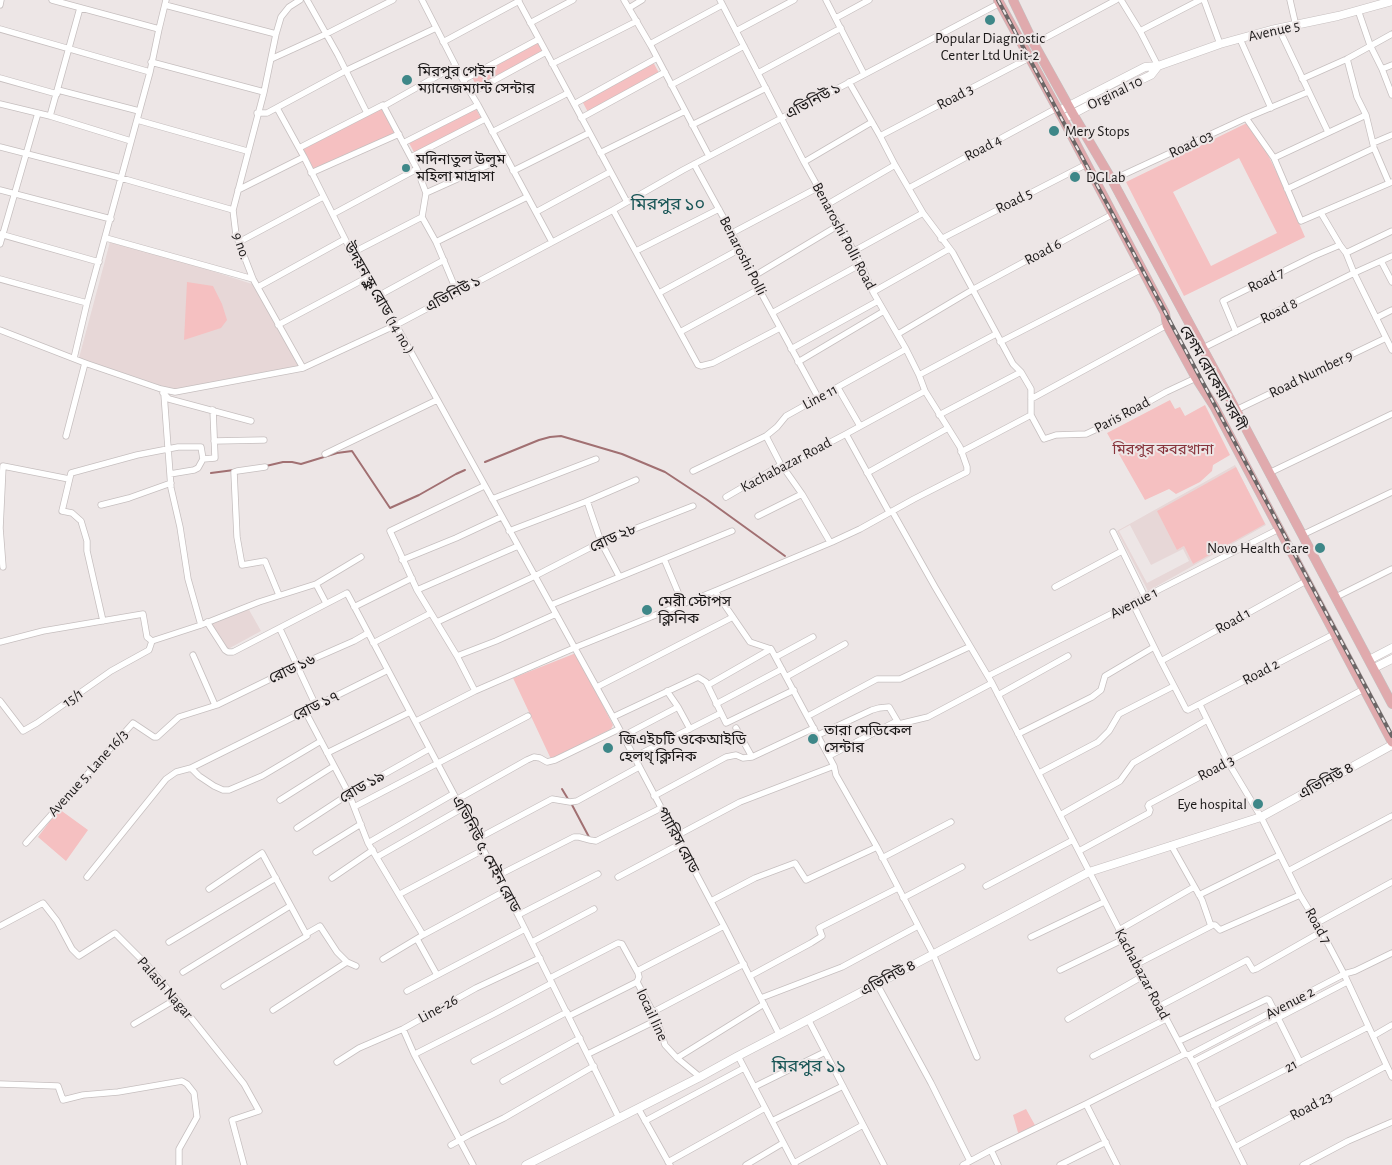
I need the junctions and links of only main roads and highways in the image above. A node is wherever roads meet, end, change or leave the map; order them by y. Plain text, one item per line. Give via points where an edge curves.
1 (1013, 0) edge
2 (999, 1) edge
3 (1392, 704) edge
4 (1392, 744) edge

1 - 3 main road, বেগম রোকেয়া সরণী
2 - 4 main road, বেগম রোকেয়া সরণী via 1166,313 1167,325 1214,406

